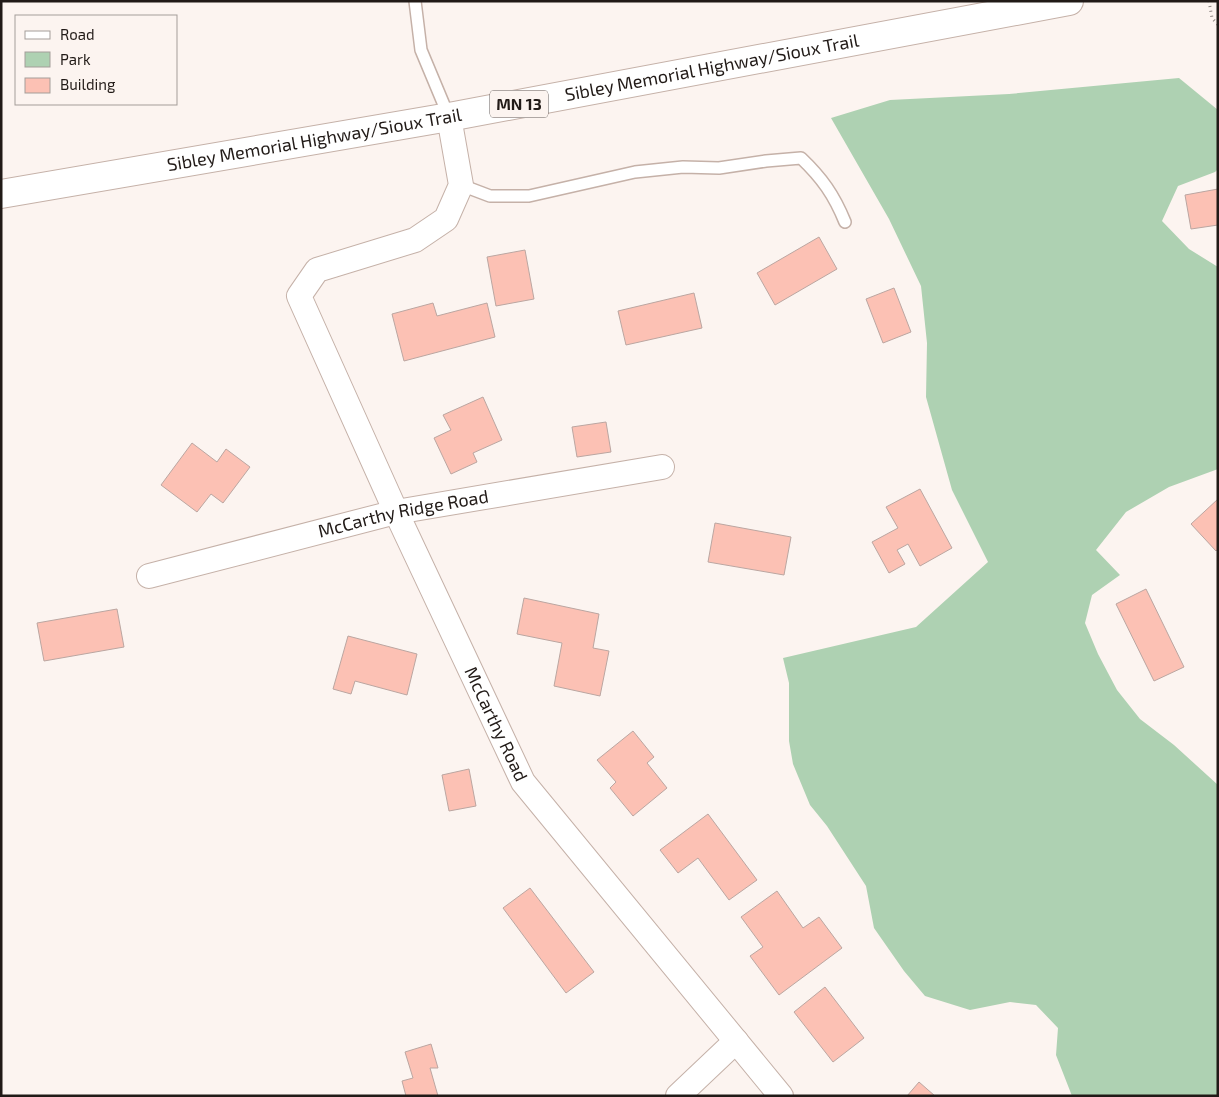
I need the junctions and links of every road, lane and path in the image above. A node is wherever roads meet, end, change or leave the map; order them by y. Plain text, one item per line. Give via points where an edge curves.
1 (415, 1) edge
2 (1069, 1) edge
3 (1209, 1) edge
4 (1218, 25) edge
5 (449, 117) junction
6 (461, 184) junction
7 (1, 194) edge
8 (845, 222) dead end
9 (662, 467) dead end
10 (396, 512) junction
11 (149, 576) dead end
12 (736, 1041) junction
13 (678, 1096) edge
14 (781, 1096) edge

1 - 5 lane via 421,50
2 - 5 highway, Sibley Memorial Highway/Sioux Trail / MN 13
3 - 4 path via 1212,18
5 - 6 street
5 - 7 highway, Sibley Memorial Highway/Sioux Trail / MN 13
6 - 8 lane via 490,196 529,196 635,172 684,167 719,168 801,158 818,174 837,202
6 - 10 street, McCarthy Road via 446,219 415,240 316,270 299,296
9 - 10 street, McCarthy Ridge Road
10 - 11 street, McCarthy Ridge Road
10 - 12 street, McCarthy Road via 524,782
12 - 13 street
12 - 14 street, McCarthy Road

